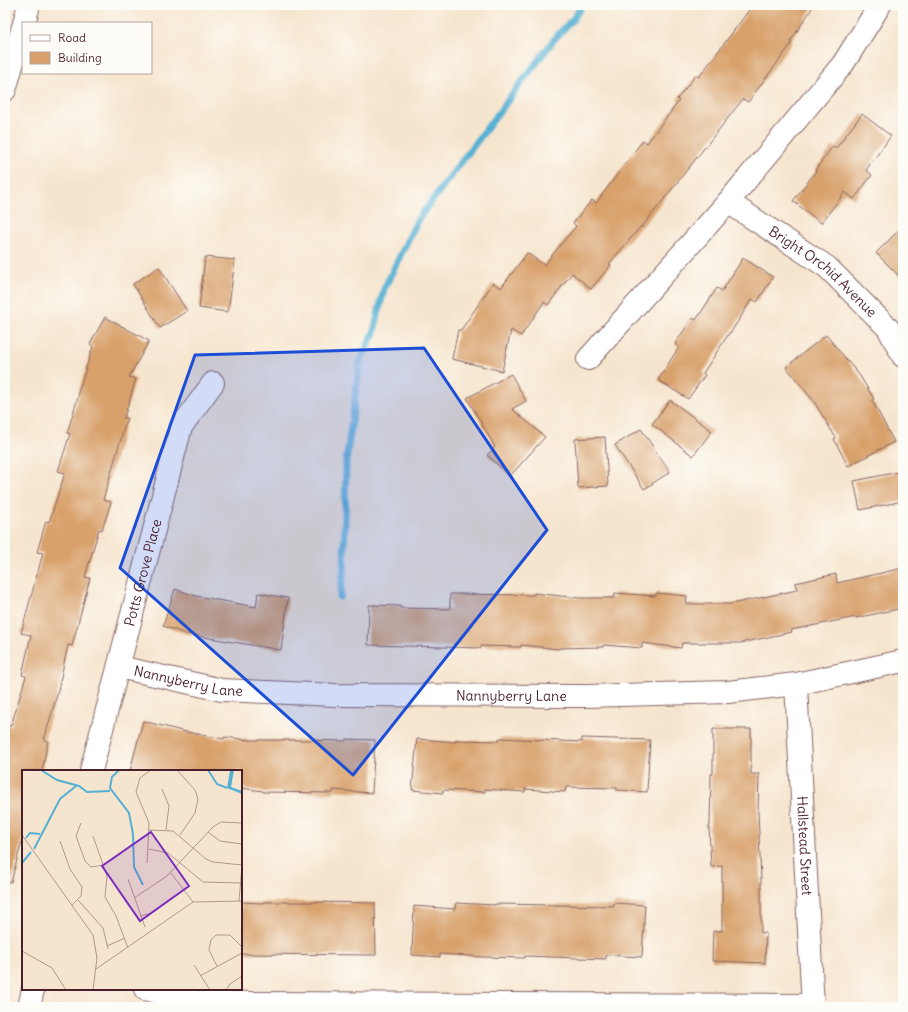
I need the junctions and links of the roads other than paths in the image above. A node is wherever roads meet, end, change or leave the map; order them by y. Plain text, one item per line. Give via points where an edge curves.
1 (29, 5) edge
2 (880, 5) edge
3 (24, 22) edge
4 (22, 30) edge
5 (5, 90) edge
6 (728, 202) junction
7 (903, 356) edge
8 (588, 359) dead end
9 (213, 383) dead end
10 (903, 661) edge
11 (119, 667) junction
12 (796, 684) junction
13 (91, 770) edge
14 (33, 990) edge
15 (149, 990) edge
16 (813, 1006) edge
17 (29, 1007) edge

1 - 3 street
2 - 6 street via 842,64
4 - 5 street
6 - 7 street, Bright Orchid Avenue via 827,267 888,328
6 - 8 street
9 - 11 street, Potts Grove Place via 181,427
10 - 12 street, Nannyberry Lane
11 - 12 street, Nannyberry Lane via 222,690 335,695 586,696 728,692
11 - 13 street, Potts Grove Place
12 - 16 street, Hallstead Street
14 - 17 street
15 - 16 street via 199,1002

